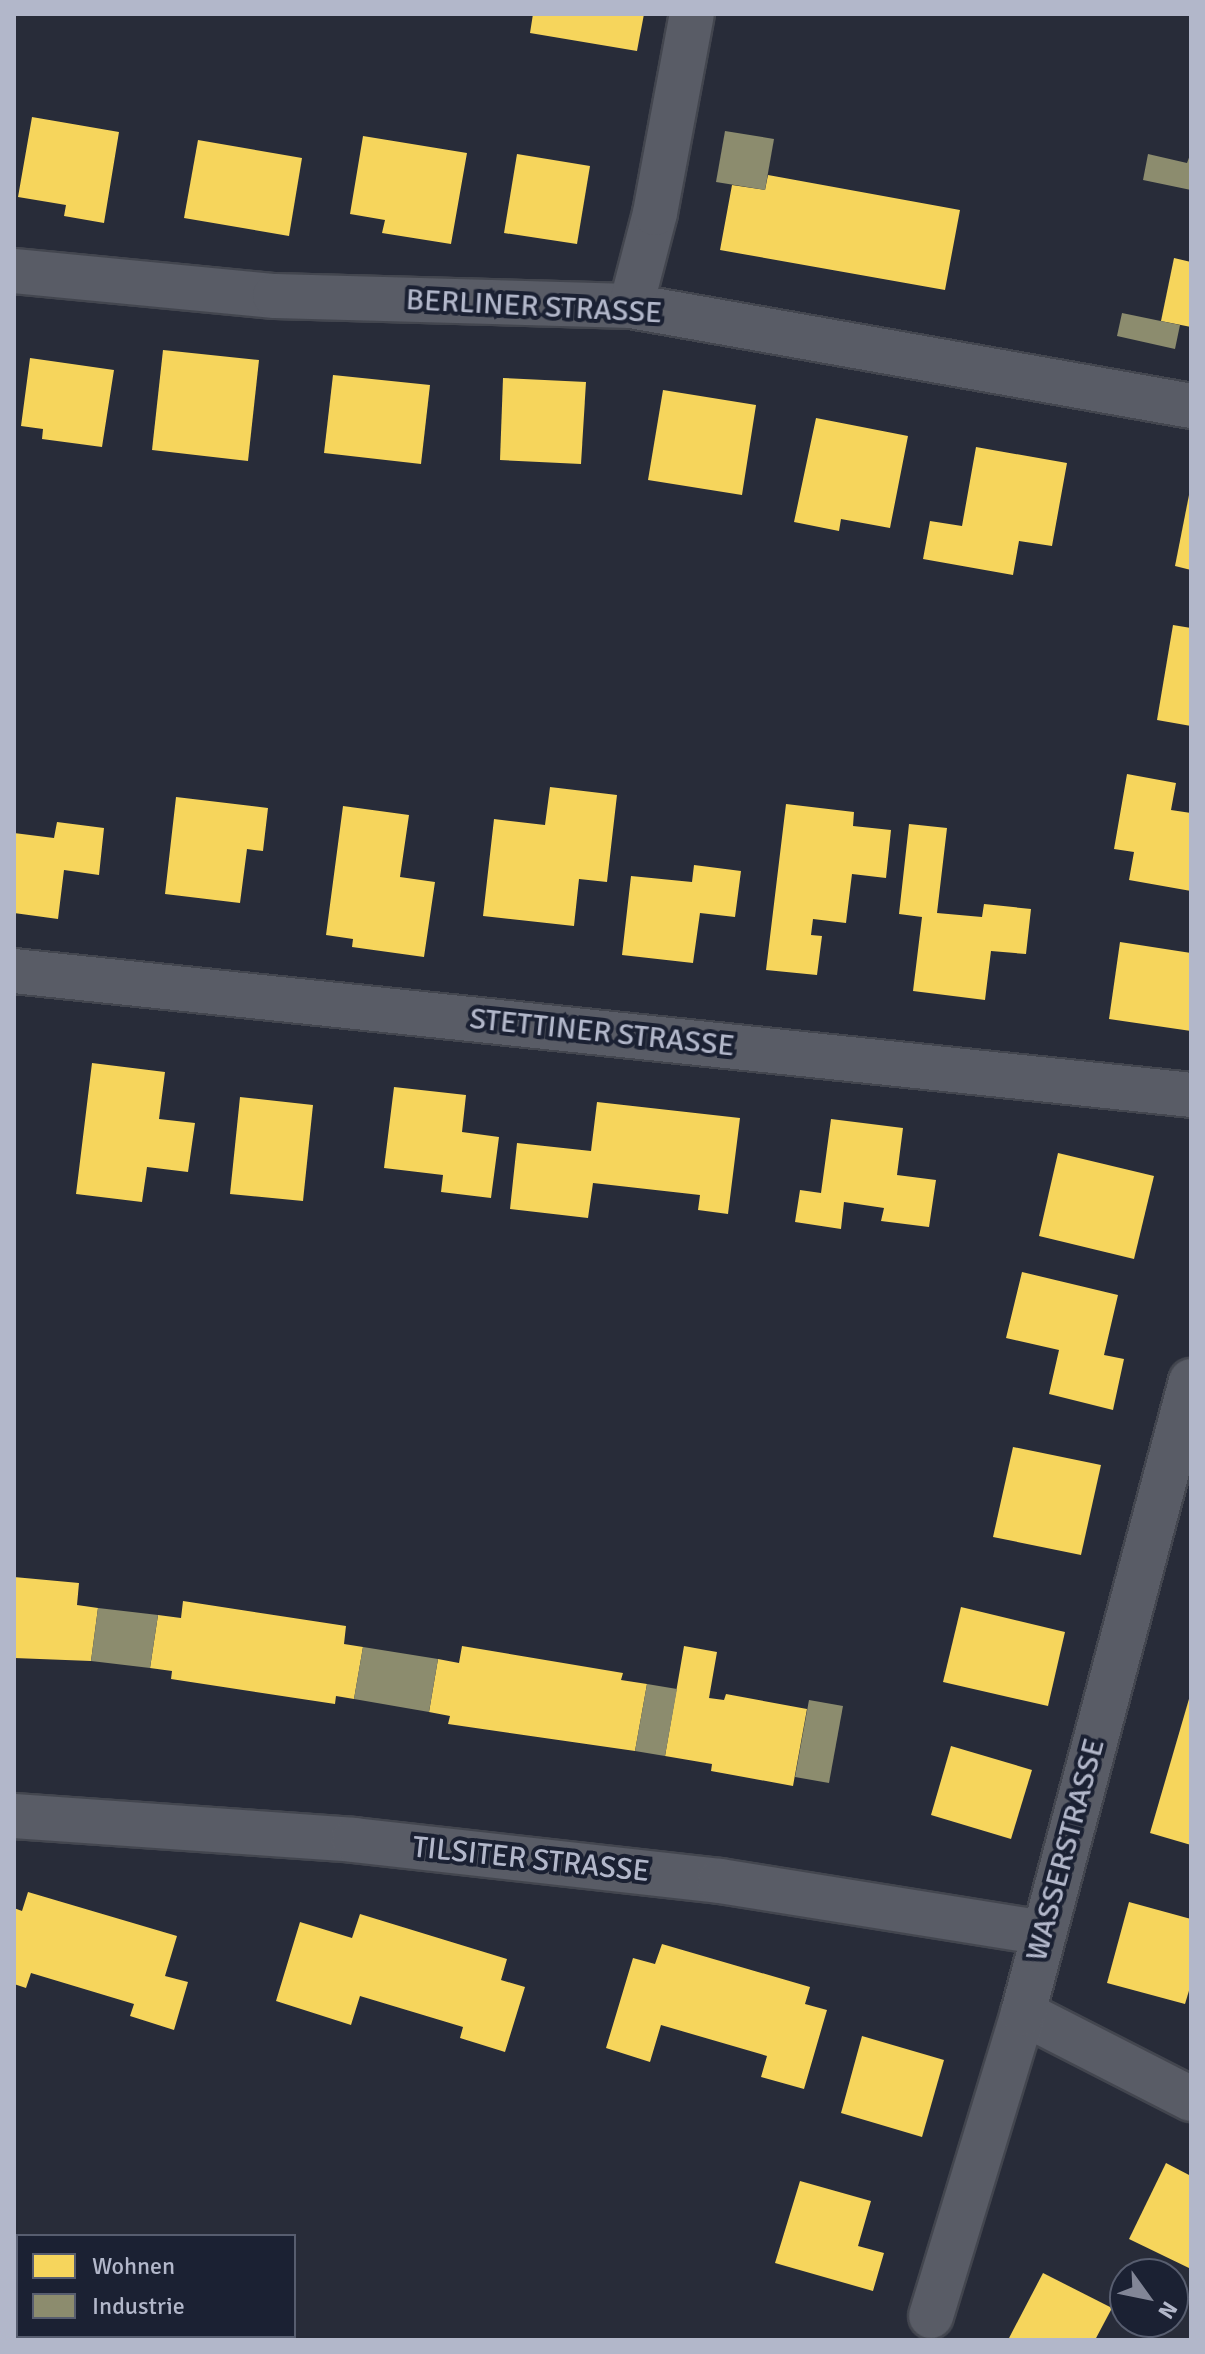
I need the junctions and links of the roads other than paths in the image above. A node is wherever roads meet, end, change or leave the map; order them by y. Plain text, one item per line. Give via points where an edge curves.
1 (692, 14) edge
2 (14, 271) edge
3 (631, 306) junction
4 (1191, 406) edge
5 (14, 971) edge
6 (1191, 1095) edge
7 (1190, 1392) edge
8 (14, 1816) edge
9 (1044, 1933) junction
10 (1023, 2013) junction
11 (1191, 2099) edge
12 (931, 2316) dead end

1 - 3 street via 655,213
2 - 3 street, BERLINER STRASSE via 275,296
3 - 4 street, BERLINER STRASSE
5 - 6 street, STETTINER STRASSE
7 - 9 street, WASSERSTRASSE
8 - 9 street, TILSITER STRASSE via 354,1840 704,1879
9 - 10 street, WASSERSTRASSE
10 - 11 street
10 - 12 street, WASSERSTRASSE

